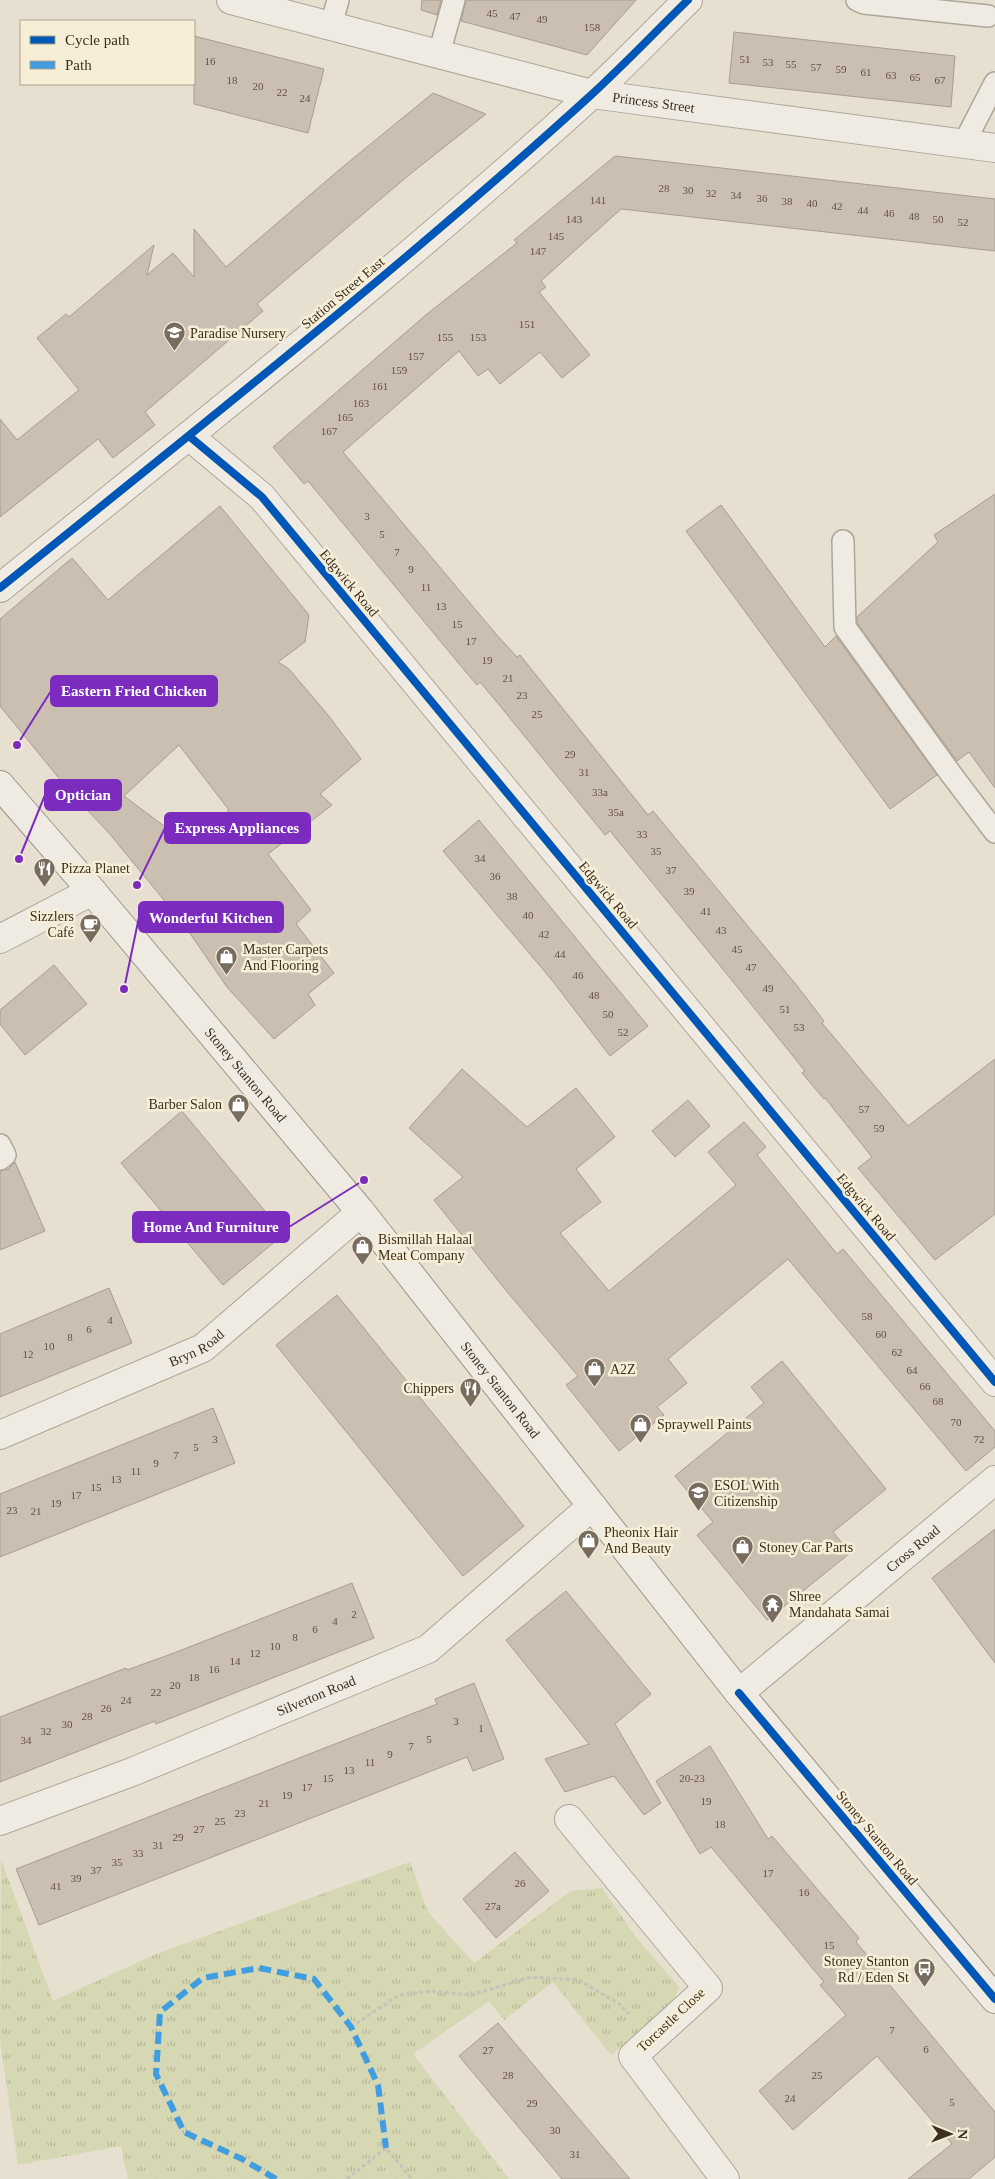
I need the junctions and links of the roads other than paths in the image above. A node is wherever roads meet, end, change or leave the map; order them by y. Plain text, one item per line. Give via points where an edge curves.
1 (231, 0) edge
2 (338, 0) edge
3 (454, 0) edge
4 (688, 0) edge
5 (857, 0) edge
6 (988, 16) dead end
7 (331, 26) junction
8 (439, 54) junction
9 (995, 83) edge
10 (592, 94) junction
11 (964, 144) junction
12 (995, 148) edge
13 (189, 436) junction
14 (843, 542) dead end
15 (0, 588) edge
16 (0, 784) edge
17 (995, 832) edge
18 (92, 891) junction
19 (0, 939) edge
20 (0, 1145) edge
21 (0, 1159) edge
22 (361, 1212) junction
23 (995, 1382) edge
24 (0, 1435) edge
25 (995, 1480) edge
26 (592, 1506) junction
27 (739, 1693) junction
28 (569, 1819) dead end
29 (0, 1821) edge
30 (995, 1999) edge
31 (725, 2179) edge

1 - 7 street, Princess Street
2 - 7 lane
3 - 8 lane
4 - 10 street, Station Street East
5 - 6 lane
7 - 8 street, Princess Street
8 - 10 street, Princess Street
9 - 11 lane
10 - 11 street, Princess Street
10 - 13 street, Station Street East via 500,176
11 - 12 street, Princess Street
13 - 15 street, Station Street East
13 - 23 street, Edgwick Road via 262,498
14 - 17 lane via 845,627
16 - 18 street, Stoney Stanton Road
18 - 19 street
18 - 22 street, Stoney Stanton Road
20 - 21 lane via 5,1155
22 - 24 street, Bryn Road via 203,1348
22 - 26 street, Stoney Stanton Road
25 - 27 street, Cross Road
26 - 27 street, Stoney Stanton Road
26 - 29 street, Silverton Road via 428,1649 132,1772
27 - 30 street, Stoney Stanton Road
28 - 31 street, Torcastle Close via 708,1988 633,2056

